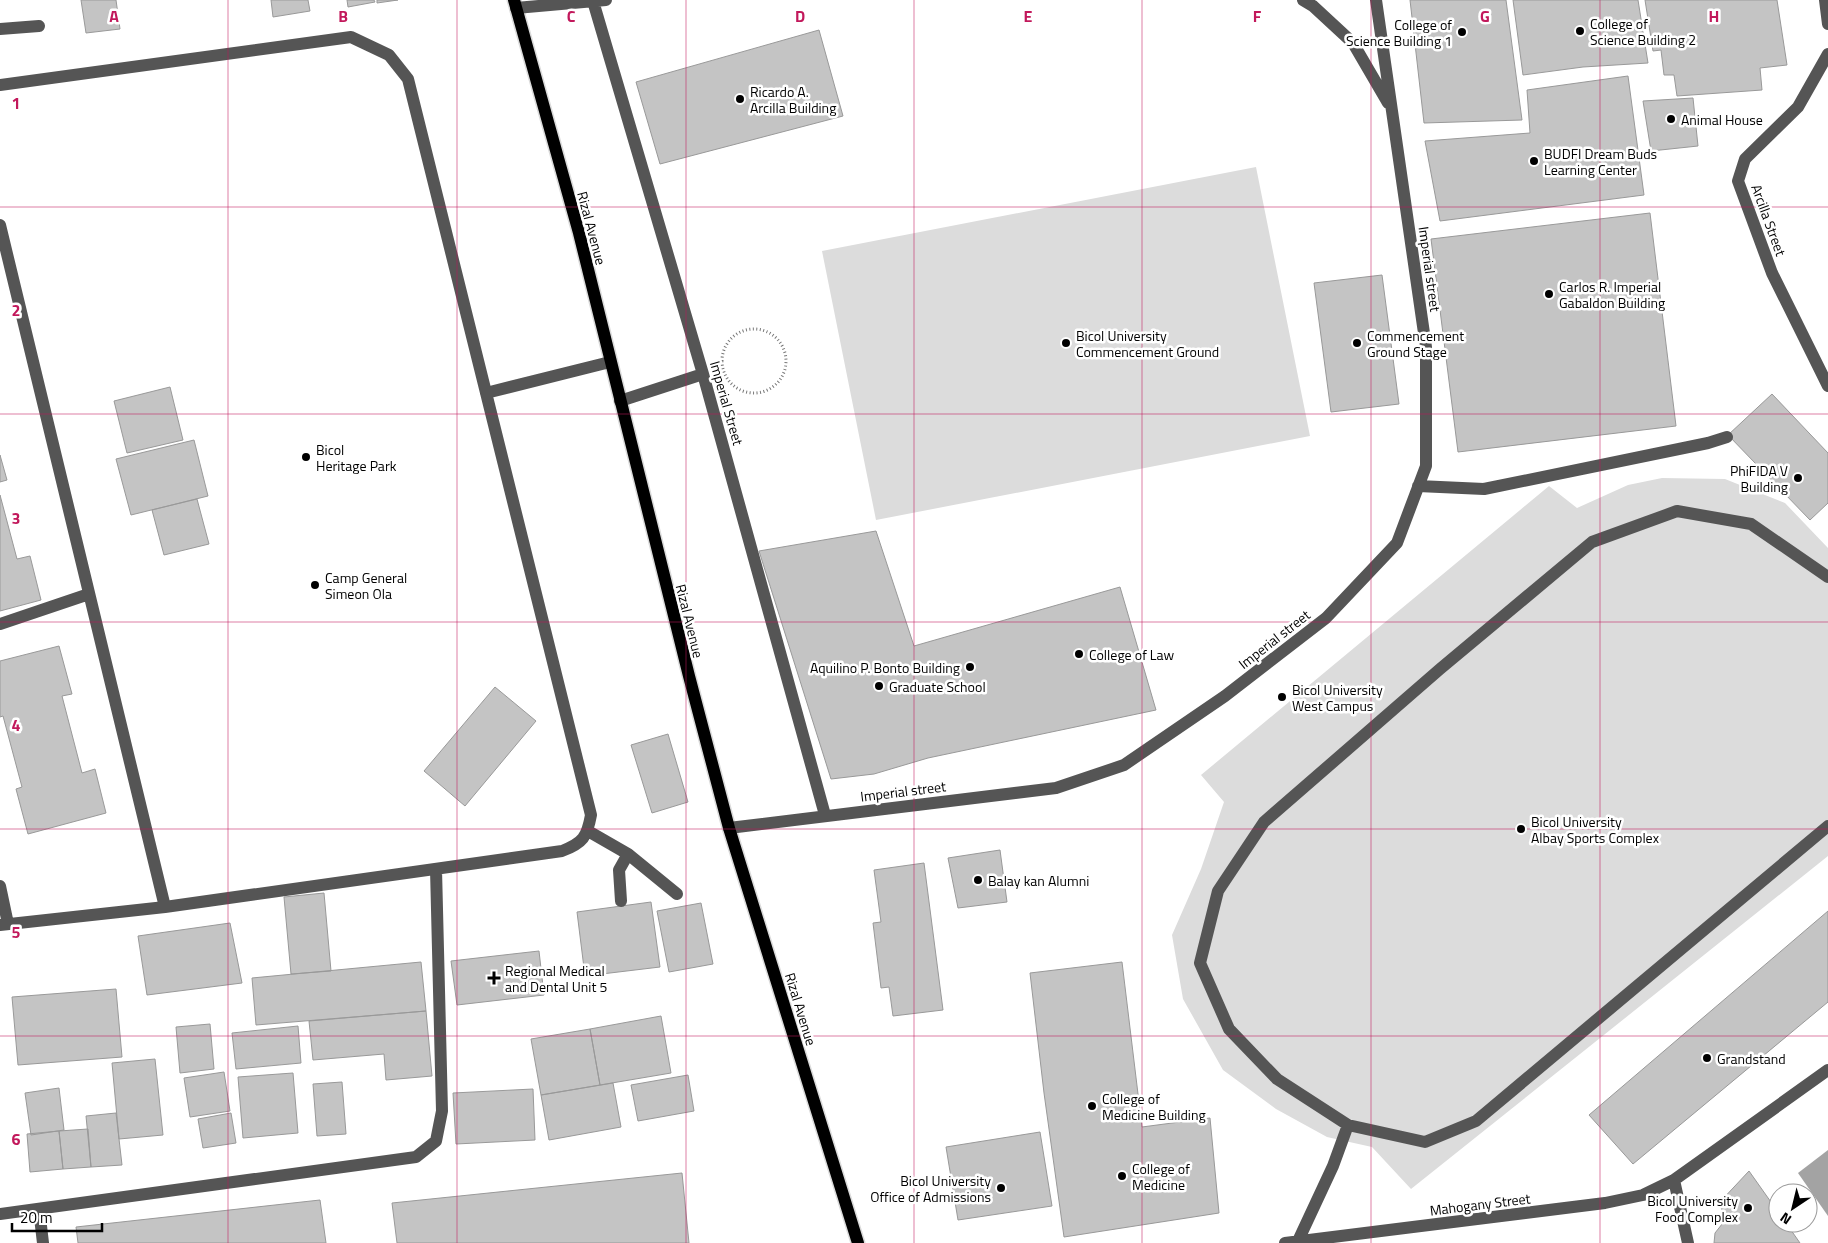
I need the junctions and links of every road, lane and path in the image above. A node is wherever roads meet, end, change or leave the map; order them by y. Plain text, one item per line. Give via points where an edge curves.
1 (606, 0) edge
2 (1304, 0) edge
3 (1376, 0) edge
4 (1825, 0) edge
5 (592, 1) junction
6 (515, 4) edge
7 (1828, 24) edge
8 (39, 26) dead end
9 (0, 29) edge
10 (1828, 54) edge
11 (0, 85) edge
12 (1392, 110) junction
13 (0, 225) edge
14 (4, 262) edge
15 (749, 329) joint
16 (610, 362) junction
17 (703, 374) junction
18 (1828, 386) edge
19 (486, 393) junction
20 (620, 401) junction
21 (1727, 437) dead end
22 (1418, 486) junction
23 (1828, 577) edge
24 (89, 594) junction
25 (0, 624) edge
26 (825, 815) junction
27 (1828, 826) edge
28 (729, 828) junction
29 (588, 831) junction
30 (628, 854) junction
31 (436, 869) junction
32 (0, 886) edge
33 (677, 894) dead end
34 (621, 901) dead end
35 (165, 908) junction
36 (4, 925) edge
37 (1828, 1070) edge
38 (1348, 1125) junction
39 (1674, 1180) junction
40 (39, 1208) junction
41 (0, 1214) edge
42 (1292, 1242) edge
43 (43, 1243) edge
44 (858, 1243) edge
45 (1688, 1243) edge

1 - 5 street
2 - 12 street, Imperial street via 1353,44
3 - 12 street, Imperial street
4 - 7 street
5 - 6 street
5 - 17 street, Imperial Street
6 - 16 main road, Rizal Avenue via 579,233
8 - 9 street
10 - 18 street, Arcilla Street via 1798,107 1745,159 1738,181 1772,273
11 - 19 street via 351,37 389,55 408,79
12 - 22 street, Imperial street via 1426,347 1426,466
13 - 14 street
14 - 24 street
15 - 15 path via 762,330 775,337 786,358 781,379 763,392 739,389 724,369 724,351 728,342
16 - 19 street
16 - 20 main road, Rizal Avenue
17 - 20 street
17 - 26 street, Imperial Street
19 - 29 street via 590,815
20 - 28 main road, Rizal Avenue
21 - 22 street via 1484,489
22 - 26 street, Imperial street via 1397,544 1326,618 1225,696 1124,765 1056,788
23 - 38 street via 1751,524 1677,512 1592,542 1264,822 1218,891 1200,963 1229,1029 1277,1079
24 - 25 street
24 - 35 street
26 - 28 street, Imperial street
27 - 38 street via 1476,1122 1424,1142
28 - 44 main road, Rizal Avenue
29 - 30 street
29 - 31 street via 578,845 562,851
30 - 33 street
30 - 34 street via 620,870
31 - 35 street
31 - 40 street via 442,1110 436,1141 416,1157
32 - 36 street
35 - 36 street
37 - 39 street, Mahogany Street
38 - 42 street via 1333,1166
39 - 42 street, Mahogany Street via 1643,1195 1605,1203
39 - 45 street
40 - 41 street
40 - 43 street

